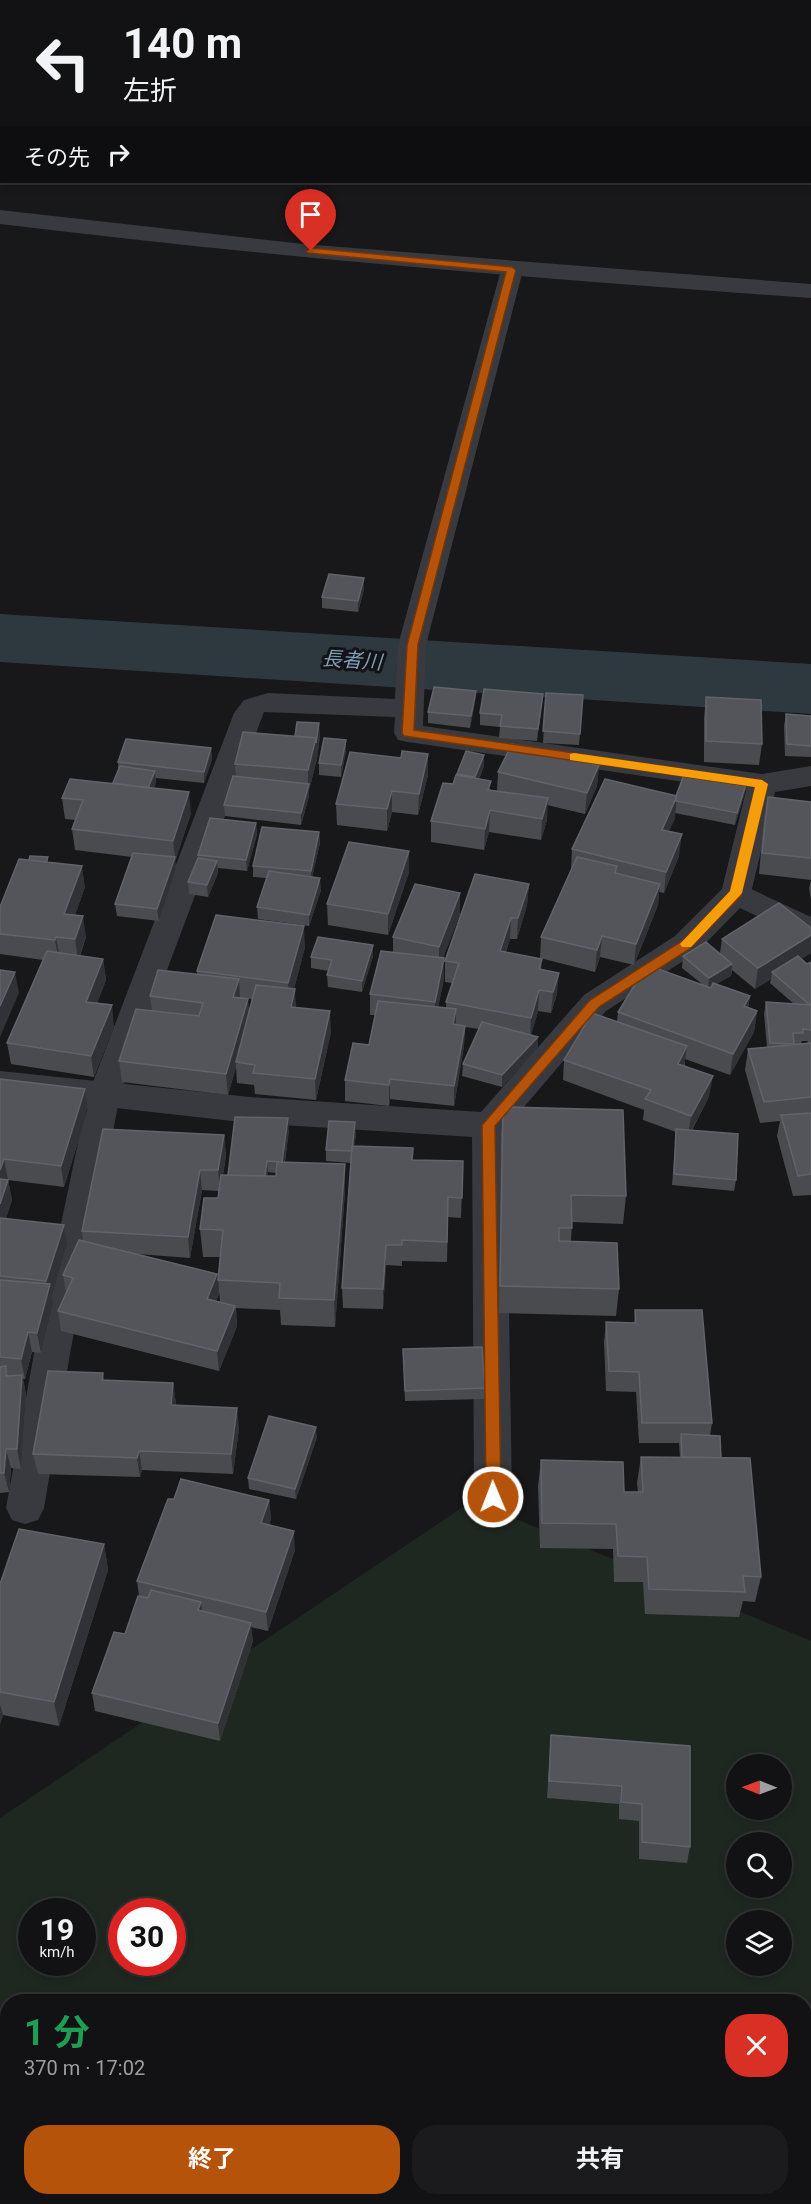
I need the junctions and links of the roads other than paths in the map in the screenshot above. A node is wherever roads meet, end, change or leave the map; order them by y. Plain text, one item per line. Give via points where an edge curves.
1 (0, 217) edge
2 (512, 270) junction
3 (811, 291) edge
4 (409, 700) junction
5 (811, 776) edge
6 (762, 784) junction
7 (736, 893) junction
8 (811, 930) edge
9 (0, 1083) edge
10 (104, 1095) junction
11 (489, 1125) junction
12 (493, 1497) dead end
13 (25, 1508) dead end

1 - 2 street
2 - 3 street
2 - 4 street via 412,645
4 - 6 street via 408,733
4 - 10 street via 268,702 254,706 248,713
5 - 6 street
6 - 7 street
7 - 8 street
7 - 11 street via 686,944 595,1003
9 - 10 street
10 - 11 street via 250,1110
10 - 13 street
11 - 12 street

